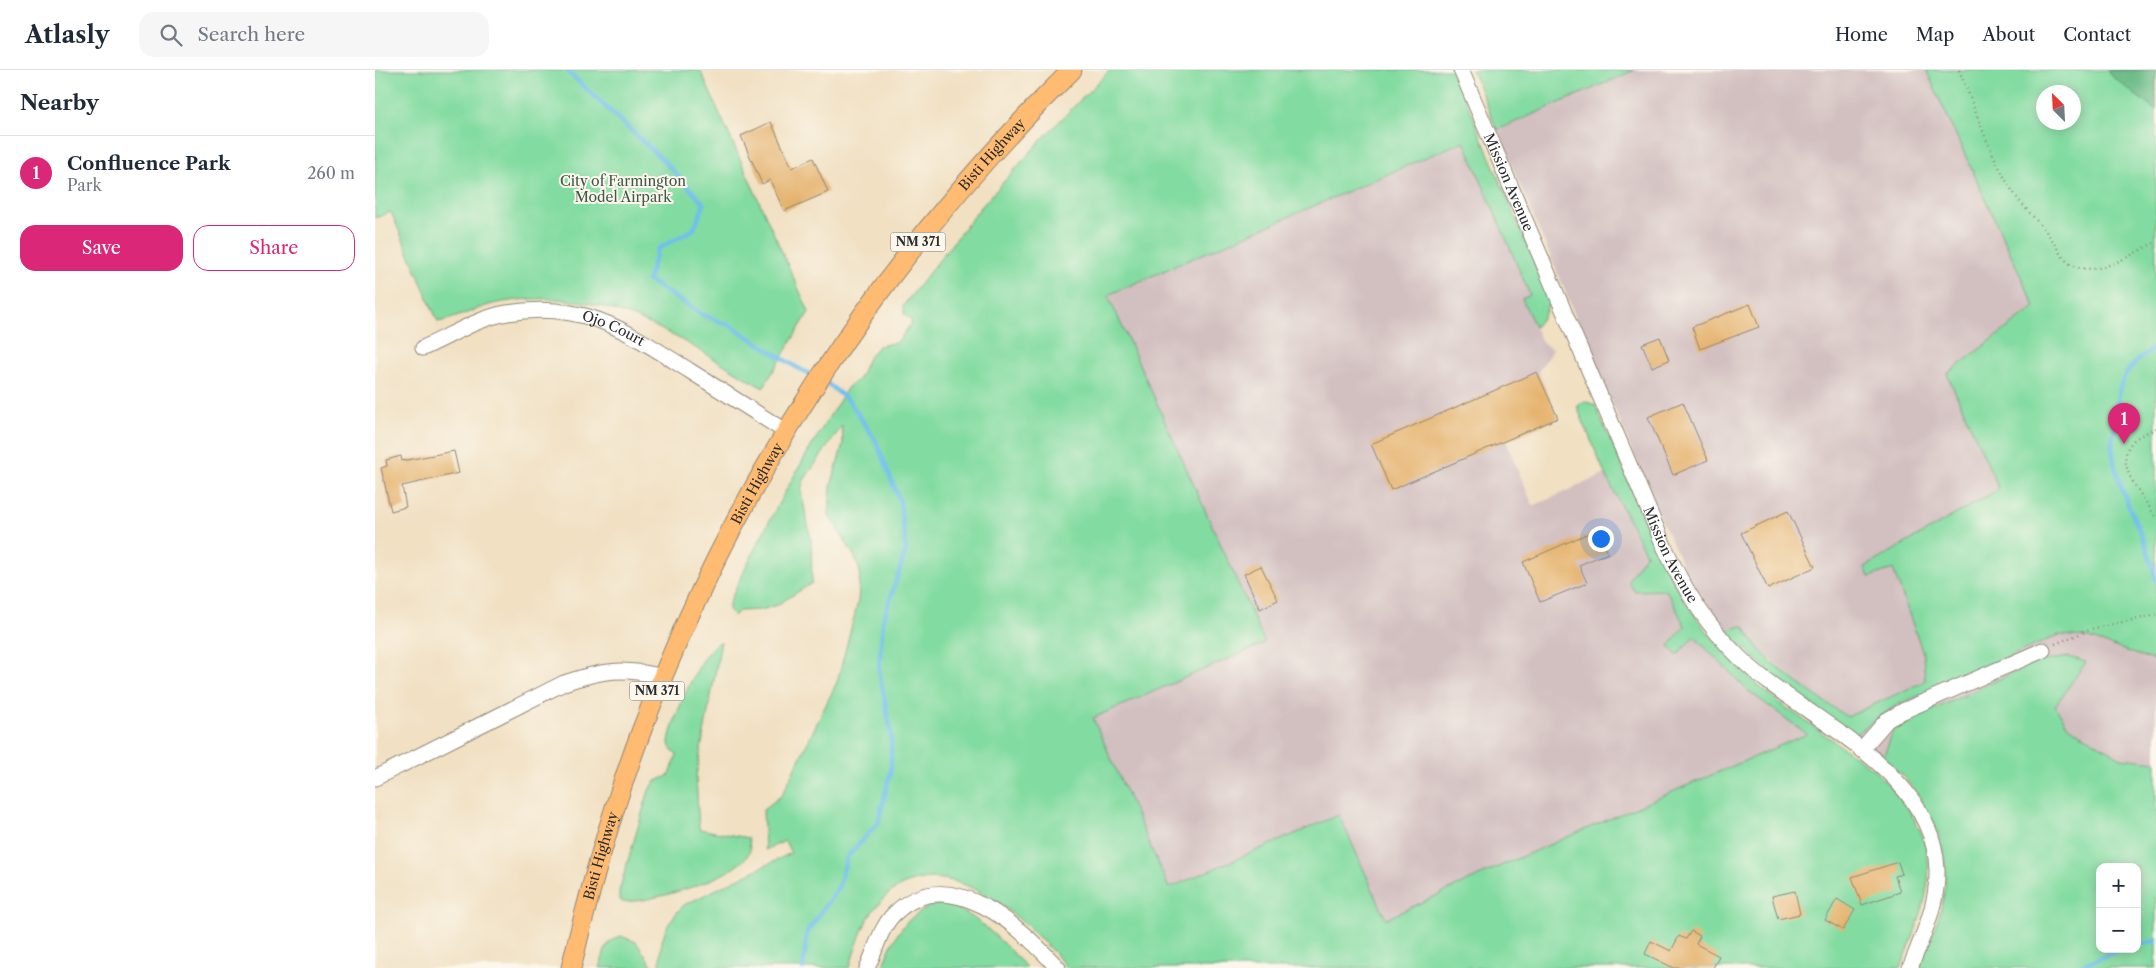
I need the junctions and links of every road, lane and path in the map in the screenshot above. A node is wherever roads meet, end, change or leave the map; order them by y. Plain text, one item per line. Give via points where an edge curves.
1 (1072, 70) edge
2 (1461, 70) edge
3 (1959, 70) edge
4 (2156, 242) edge
5 (423, 348) dead end
6 (2156, 428) edge
7 (786, 432) junction
8 (2156, 519) edge
9 (2156, 615) edge
10 (2043, 650) joint
11 (663, 678) junction
12 (1861, 750) junction
13 (375, 778) edge
14 (571, 968) edge
15 (867, 968) edge
16 (1058, 968) edge
17 (1910, 968) edge

1 - 7 main road, Bisti Highway / NM 371 via 977,170 906,256 840,348
2 - 12 street, Mission Avenue via 1680,578 1710,623 1740,658 1781,693
3 - 4 path via 2003,173 2018,199 2068,263 2081,268 2103,267
5 - 7 street, Ojo Court via 483,320 507,313 543,310 579,314 600,319 635,336
6 - 8 path via 2133,441 2127,452 2127,466 2129,476
7 - 11 main road, Bisti Highway / NM 371 via 725,542
9 - 10 path via 2094,628
10 - 12 street via 1903,711 1887,720
11 - 13 street via 615,669 587,675 564,683
11 - 14 main road, Bisti Highway / NM 371 via 641,731 608,829
12 - 17 street, Mission Avenue via 1909,796 1924,820 1933,845 1937,869 1935,898
15 - 16 street via 886,923 894,914 907,903 936,893 953,893 984,906 1043,952

